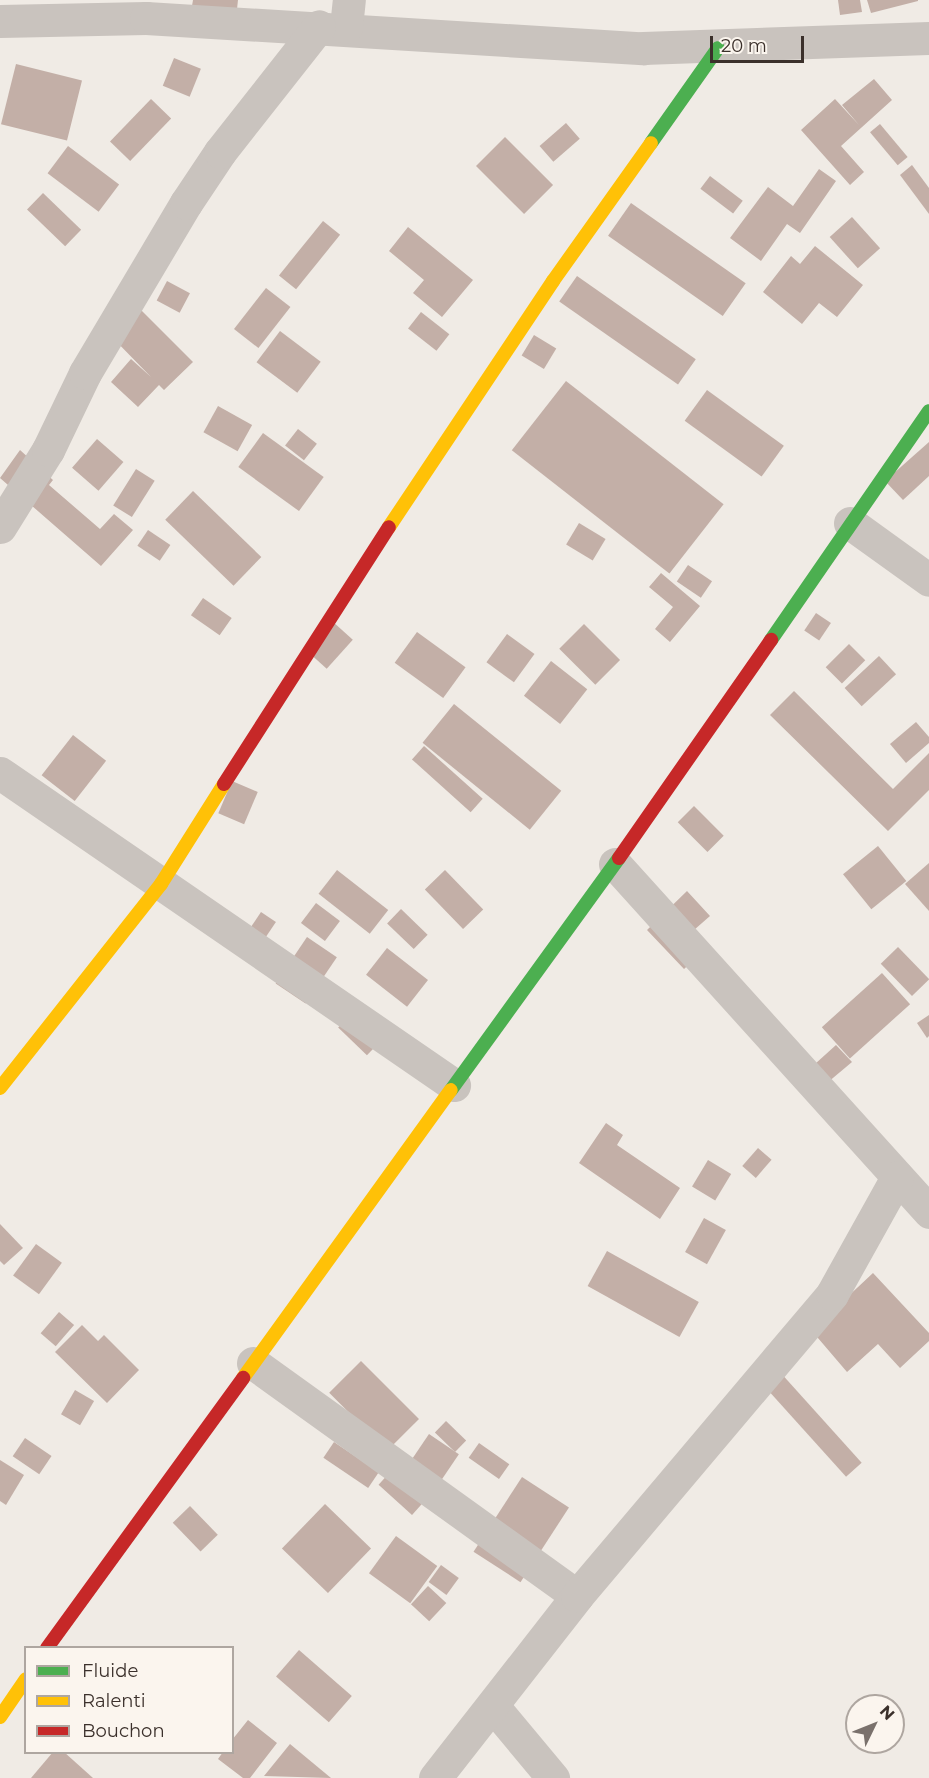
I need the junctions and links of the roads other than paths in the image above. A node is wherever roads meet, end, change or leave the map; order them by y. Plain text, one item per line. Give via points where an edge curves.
1 (338, 18) edge
2 (2, 25) edge
3 (929, 38) edge
4 (718, 48) junction
5 (929, 411) edge
6 (850, 524) junction
7 (0, 527) edge
8 (929, 580) edge
9 (0, 773) edge
10 (615, 864) junction
11 (161, 884) junction
12 (454, 1085) junction
13 (0, 1088) edge
14 (897, 1176) junction
15 (929, 1212) edge
16 (253, 1363) junction
17 (577, 1596) junction
18 (48, 1646) edge
19 (24, 1682) edge
20 (493, 1706) junction
21 (0, 1717) edge
22 (435, 1778) edge
23 (553, 1778) edge

1 - 2 street via 146,18
1 - 4 street via 643,48
1 - 7 street via 220,152 186,203 85,374 14,510
3 - 4 street
4 - 11 street via 553,280 311,645
5 - 6 street
6 - 8 street
6 - 10 street
9 - 11 street
10 - 12 street
10 - 14 street
11 - 12 street
11 - 13 street
12 - 16 street
14 - 15 street
14 - 17 street via 832,1294
16 - 17 street
16 - 18 street
17 - 20 street
19 - 21 street
20 - 22 street
20 - 23 street

